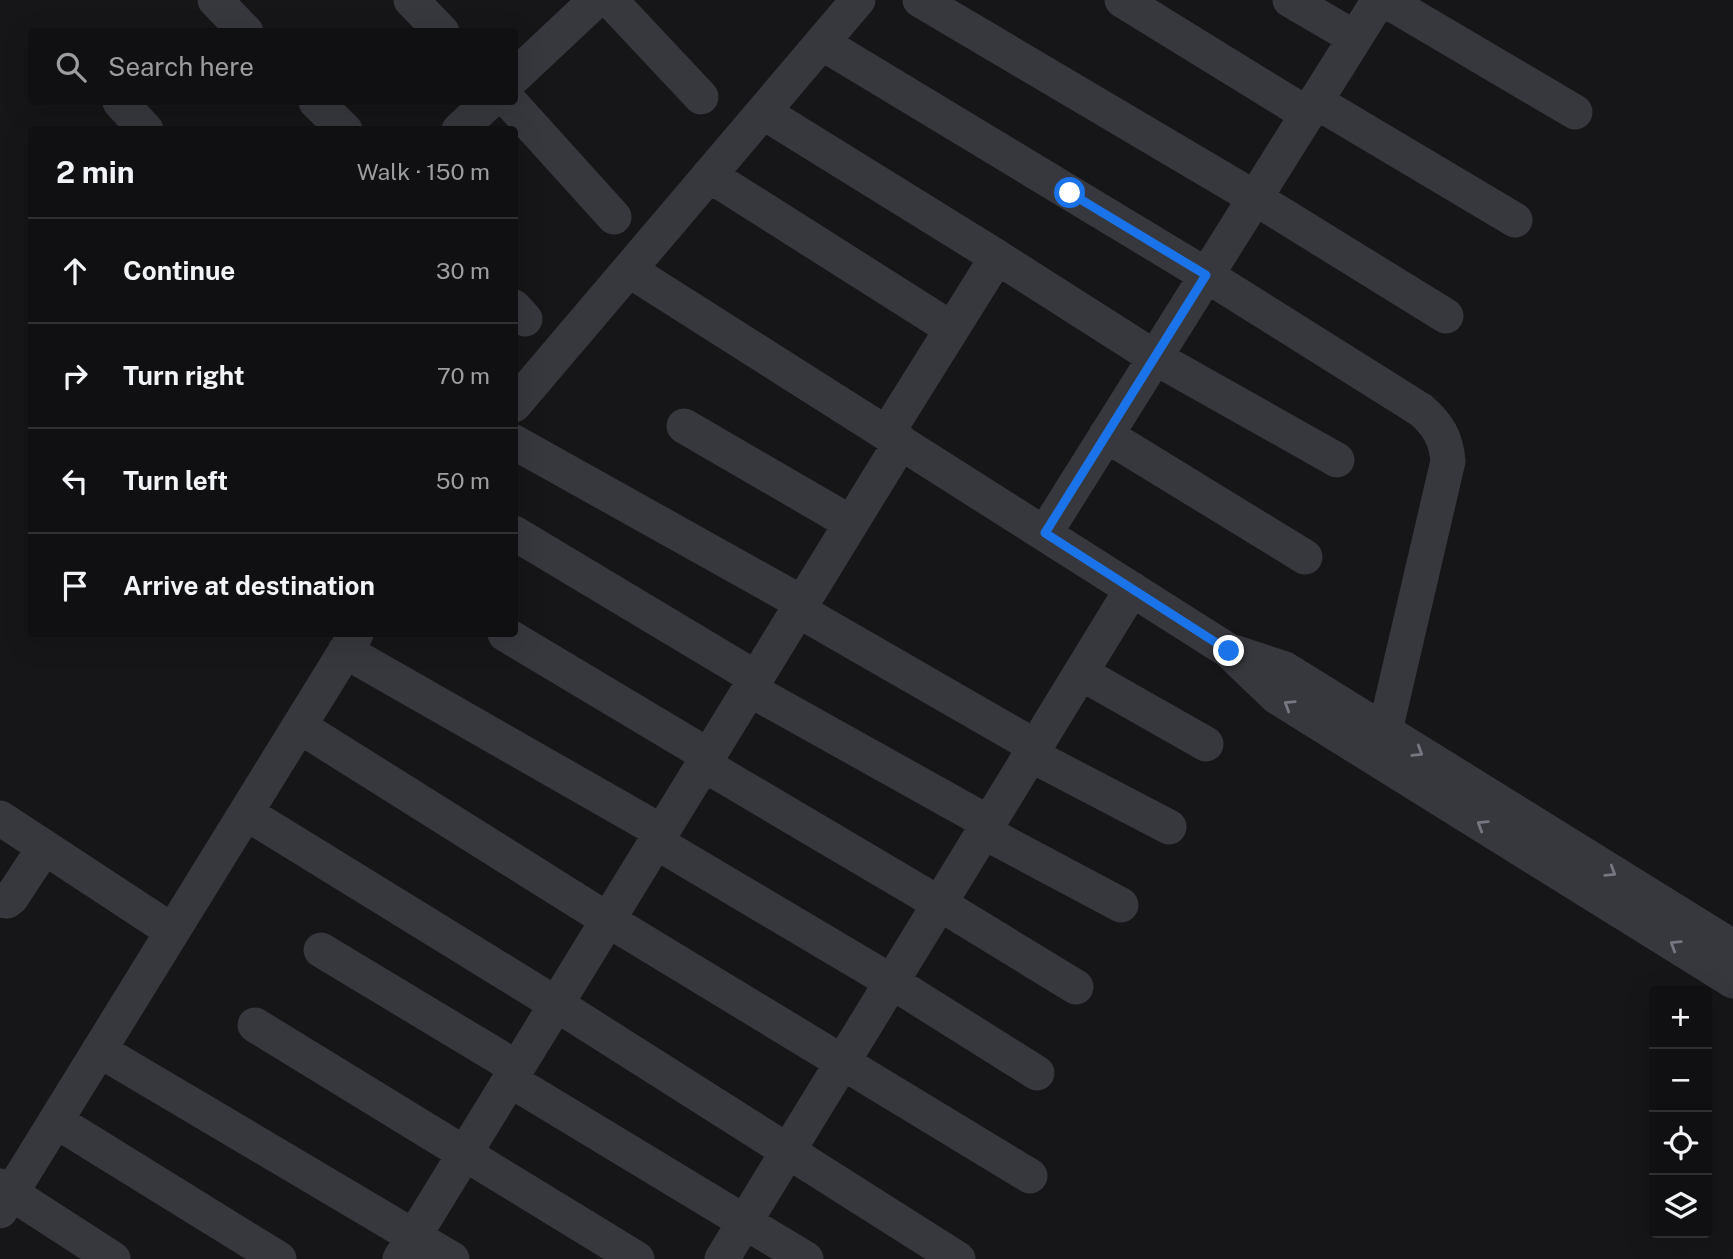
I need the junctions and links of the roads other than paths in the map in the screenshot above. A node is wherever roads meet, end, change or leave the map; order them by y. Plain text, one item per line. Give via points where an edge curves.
1 (215, 0) edge
2 (411, 0) edge
3 (596, 0) edge
4 (610, 0) edge
5 (858, 0) edge
6 (920, 0) edge
7 (1122, 0) edge
8 (1290, 0) edge
9 (1379, 0) edge
10 (1385, 0) edge
11 (242, 28) edge
12 (438, 28) edge
13 (1355, 38) junction
14 (822, 43) junction
15 (518, 73) edge
16 (701, 97) dead end
17 (123, 105) edge
18 (319, 105) edge
19 (486, 105) edge
20 (513, 105) edge
21 (1311, 108) junction
22 (763, 112) junction
23 (1575, 112) dead end
24 (142, 126) edge
25 (341, 126) edge
26 (463, 126) edge
27 (709, 175) junction
28 (1255, 198) junction
29 (614, 217) dead end
30 (1515, 220) dead end
31 (997, 257) junction
32 (629, 270) junction
33 (1206, 275) junction
34 (1446, 316) dead end
35 (952, 329) junction
36 (1154, 357) junction
37 (518, 400) edge
38 (684, 426) dead end
39 (1106, 435) junction
40 (894, 437) junction
41 (518, 444) edge
42 (1337, 460) dead end
43 (851, 523) junction
44 (1045, 533) junction
45 (518, 536) edge
46 (1305, 557) dead end
47 (1132, 589) junction
48 (800, 606) junction
49 (510, 637) edge
50 (351, 642) edge
51 (1229, 651) junction
52 (1081, 673) junction
53 (753, 683) junction
54 (299, 726) junction
55 (1385, 731) junction
56 (1206, 744) dead end
57 (1034, 751) junction
58 (706, 760) junction
59 (246, 813) junction
60 (0, 818) edge
61 (986, 827) junction
62 (1169, 827) dead end
63 (659, 837) junction
64 (44, 848) junction
65 (0, 900) edge
66 (940, 904) junction
67 (1121, 905) dead end
68 (608, 920) junction
69 (172, 931) junction
70 (1733, 947) edge
71 (321, 950) dead end
72 (1733, 981) edge
73 (892, 982) junction
74 (1076, 987) dead end
75 (556, 1004) junction
76 (255, 1025) dead end
77 (99, 1050) junction
78 (843, 1062) junction
79 (1037, 1073) dead end
80 (514, 1074) junction
81 (56, 1121) junction
82 (788, 1153) junction
83 (464, 1155) junction
84 (1030, 1175) dead end
85 (4, 1197) edge
86 (745, 1222) junction
87 (407, 1247) edge
88 (113, 1259) edge
89 (279, 1259) edge
90 (452, 1259) edge
91 (637, 1259) edge
92 (722, 1259) edge
93 (806, 1259) edge
94 (958, 1259) edge

1 - 11 street
2 - 12 street
3 - 15 street
4 - 16 street
5 - 14 street
6 - 28 street
7 - 21 street
8 - 13 street
9 - 13 street
10 - 23 street
13 - 21 street
14 - 22 street
14 - 33 street
17 - 24 street
18 - 25 street
19 - 26 street
20 - 29 street
21 - 28 street
21 - 30 street
22 - 27 street
22 - 31 street
27 - 32 street
27 - 35 street
28 - 33 street
28 - 34 street
31 - 35 street
31 - 36 street
32 - 37 street
32 - 40 street
33 - 36 street
33 - 55 street via 1421,410 1436,424 1446,444 1448,461
35 - 40 street
36 - 39 street
36 - 42 street
38 - 43 street
39 - 44 street
39 - 46 street
40 - 43 street
40 - 44 street
41 - 48 street
43 - 48 street
44 - 47 street
45 - 53 street
47 - 51 street
47 - 52 street
48 - 53 street
48 - 57 street
49 - 58 street
50 - 54 street
50 - 63 street
51 - 55 street via 1285,669
72 -> 51 street via 1277,697
52 - 56 street
52 - 57 street
53 - 58 street
53 - 61 street
54 - 59 street
54 - 68 street
55 -> 70 street
57 - 61 street
57 - 62 street
58 - 63 street
58 - 66 street
59 - 69 street
59 - 75 street
60 - 64 street
61 - 66 street
61 - 67 street
63 - 68 street
63 - 73 street
64 - 65 street via 11,898
64 - 69 street
66 - 73 street
66 - 74 street
68 - 75 street
68 - 78 street
69 - 77 street
71 - 80 street
73 - 78 street
73 - 79 street
75 - 80 street
75 - 82 street
76 - 83 street
77 - 81 street
77 - 87 street
78 - 82 street
78 - 84 street
80 - 83 street
80 - 86 street
81 - 85 street
81 - 89 street
82 - 86 street
82 - 94 street
83 - 87 street
83 - 91 street
85 - 88 street
86 - 92 street
86 - 93 street
87 - 90 street

